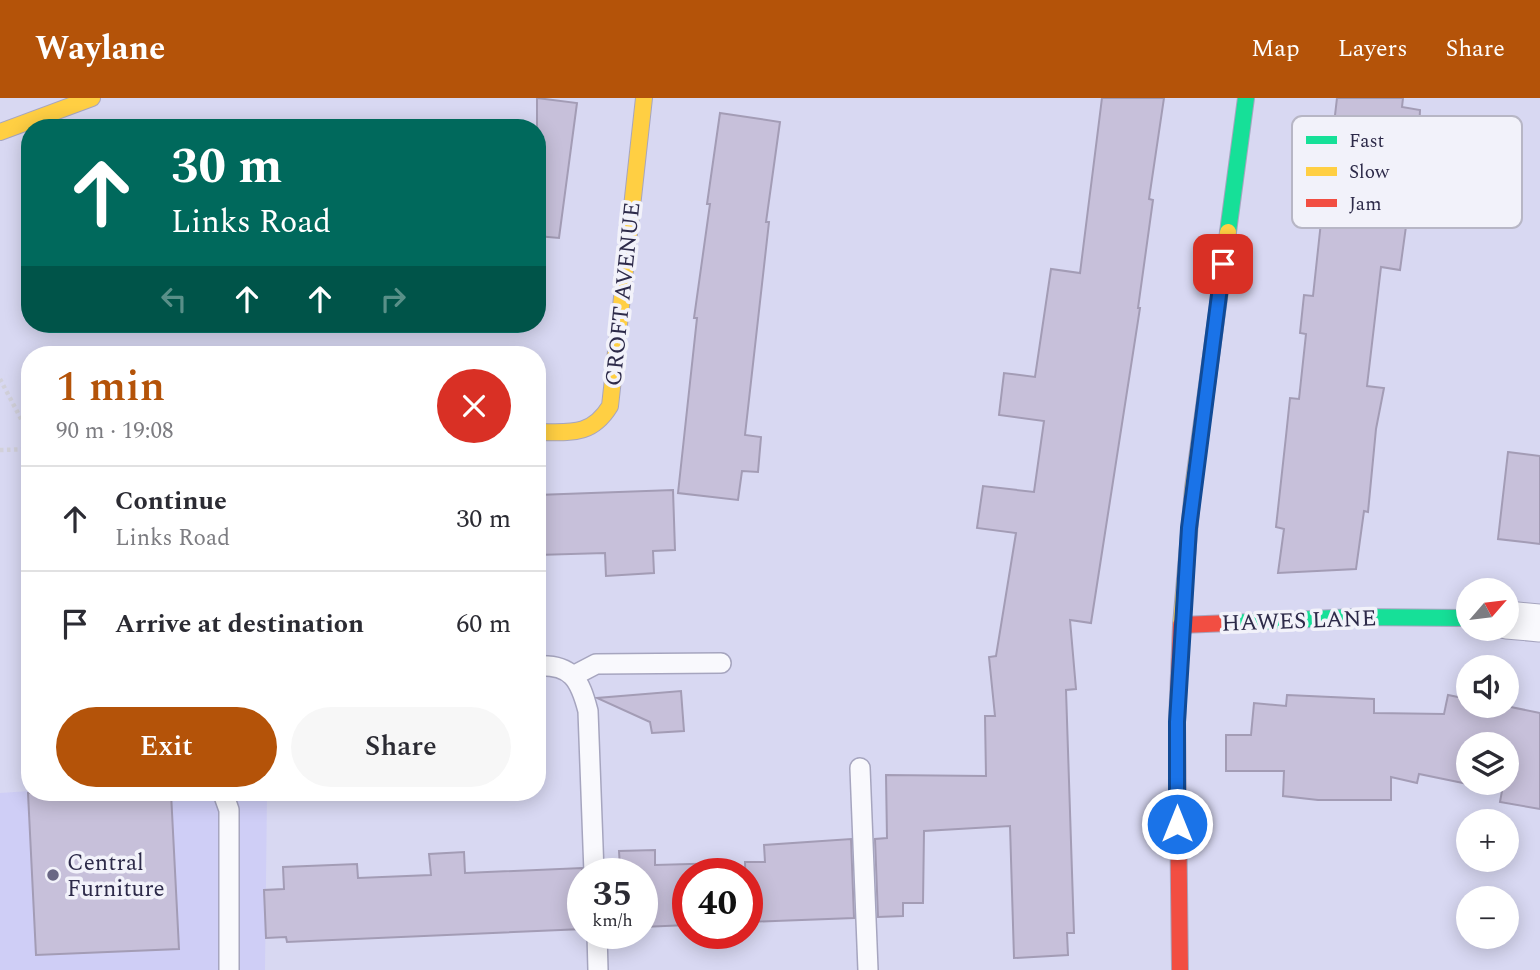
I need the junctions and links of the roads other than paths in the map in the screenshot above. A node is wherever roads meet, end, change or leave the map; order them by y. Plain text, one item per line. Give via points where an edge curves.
1 (92, 98) edge
2 (644, 98) edge
3 (1246, 98) edge
4 (35, 119) edge
5 (21, 124) edge
6 (0, 132) edge
7 (546, 431) edge
8 (1456, 618) edge
9 (1519, 621) edge
10 (1540, 623) edge
11 (1181, 625) junction
12 (721, 663) dead end
13 (546, 666) edge
14 (573, 676) junction
15 (860, 768) dead end
16 (226, 801) edge
17 (593, 858) edge
18 (597, 949) edge
19 (229, 970) edge
20 (598, 970) edge
21 (868, 970) edge
22 (1180, 970) edge

1 - 4 street
2 - 7 street, CROFT AVENUE via 610,406 594,428
3 - 11 street via 1193,488
5 - 6 street
8 - 11 street, HAWES LANE
9 - 10 street
11 - 22 street via 1177,722
12 - 14 lane via 596,664
13 - 14 lane via 562,667
14 - 17 lane via 588,711
15 - 21 lane
16 - 19 lane
18 - 20 lane

